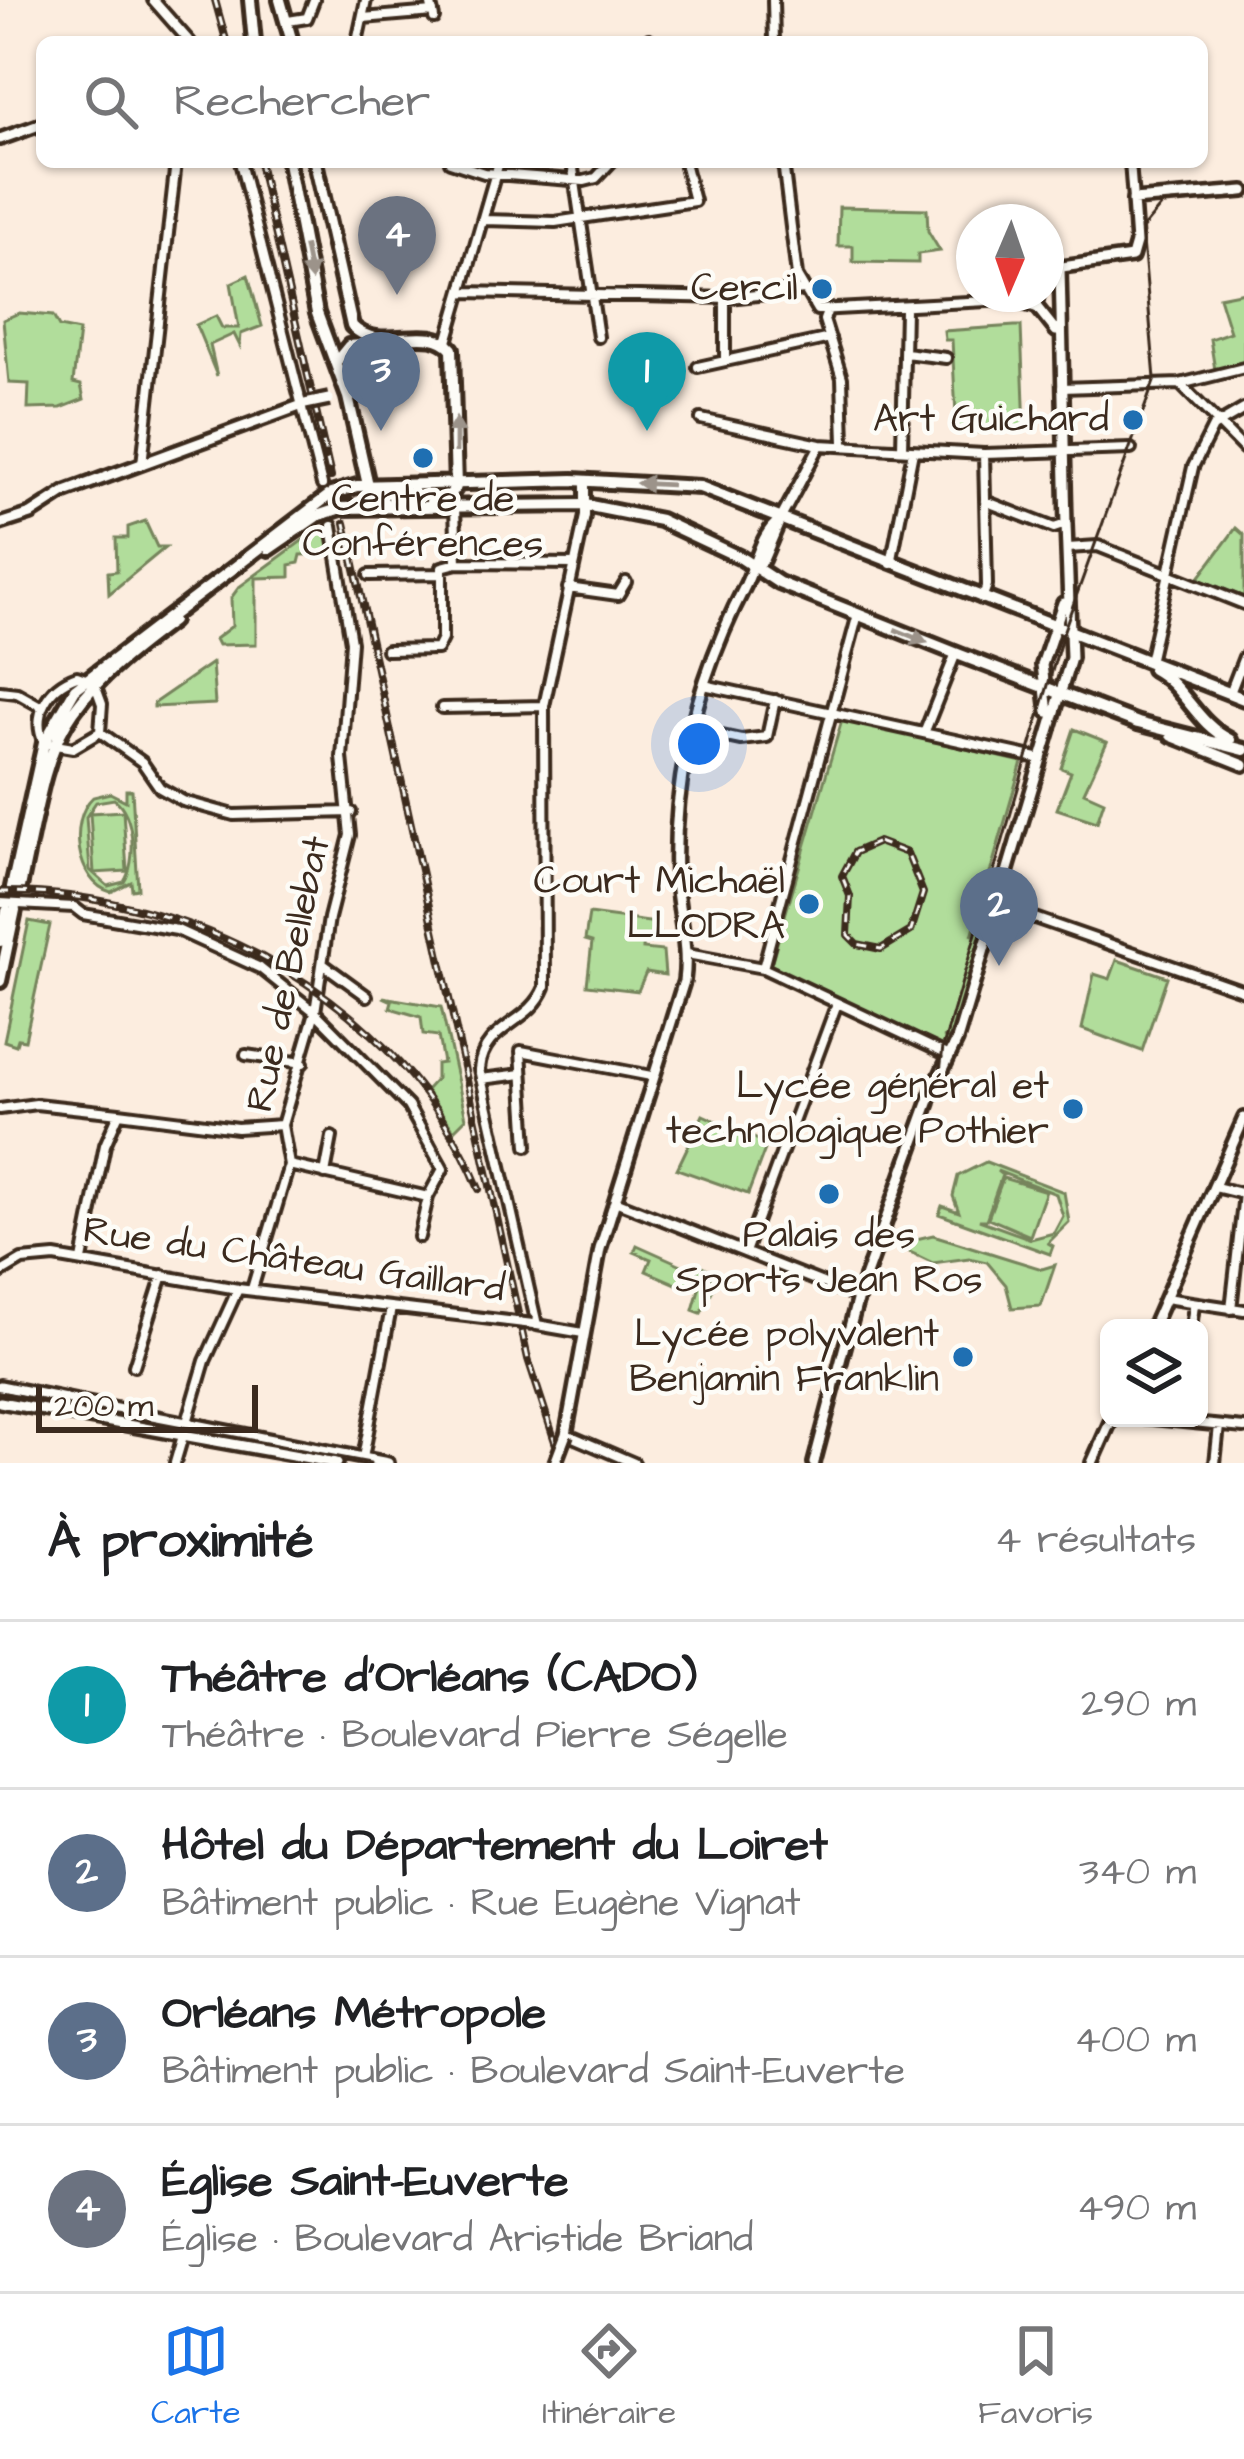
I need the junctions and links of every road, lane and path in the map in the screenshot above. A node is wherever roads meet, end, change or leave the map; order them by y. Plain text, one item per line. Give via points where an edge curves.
1 (153, 0) edge
2 (247, 0) edge
3 (282, 0) edge
4 (314, 0) edge
5 (366, 0) edge
6 (430, 0) edge
7 (773, 0) edge
8 (362, 18) junction
9 (288, 21) junction
10 (185, 36) edge
11 (254, 36) edge
12 (291, 36) edge
13 (358, 36) edge
14 (774, 36) edge
15 (36, 126) edge
16 (0, 140) edge
17 (175, 168) edge
18 (241, 168) edge
19 (289, 168) edge
20 (316, 168) edge
21 (498, 168) edge
22 (504, 168) edge
23 (572, 168) edge
24 (605, 168) edge
25 (686, 168) edge
26 (784, 168) edge
27 (1130, 168) edge
28 (571, 180) junction
29 (1244, 191) edge
30 (1133, 200) junction
31 (483, 220) junction
32 (579, 220) junction
33 (1064, 268) edge
34 (803, 290) junction
35 (463, 292) junction
36 (596, 296) junction
37 (725, 298) junction
38 (956, 302) edge
39 (905, 309) dead end
40 (827, 310) junction
41 (1042, 312) edge
42 (1053, 312) edge
43 (598, 337) dead end
44 (830, 338) junction
45 (400, 339) junction
46 (449, 340) junction
47 (1059, 341) junction
48 (904, 353) junction
49 (946, 358) dead end
50 (336, 362) junction
51 (725, 362) junction
52 (698, 367) dead end
53 (1244, 368) edge
54 (1180, 384) junction
55 (1060, 388) junction
56 (383, 393) dead end
57 (348, 397) junction
58 (303, 405) junction
59 (1244, 409) edge
60 (701, 419) dead end
61 (1217, 422) junction
62 (358, 442) junction
63 (844, 442) junction
64 (820, 446) junction
65 (1063, 448) junction
66 (1131, 449) dead end
67 (1244, 449) edge
68 (908, 450) junction
69 (981, 453) junction
70 (142, 464) junction
71 (585, 481) junction
72 (456, 482) junction
73 (322, 485) dead end
74 (368, 485) junction
75 (344, 489) junction
76 (985, 501) junction
77 (381, 502) junction
78 (435, 504) junction
79 (341, 508) junction
80 (395, 508) junction
81 (455, 508) junction
82 (588, 508) junction
83 (780, 520) junction
84 (0, 524) edge
85 (332, 526) dead end
86 (1067, 537) junction
87 (457, 563) junction
88 (574, 564) junction
89 (891, 564) junction
90 (754, 566) junction
91 (442, 574) junction
92 (369, 575) dead end
93 (1169, 575) junction
94 (626, 582) dead end
95 (568, 589) junction
96 (982, 599) junction
97 (1244, 604) edge
98 (857, 614) junction
99 (1052, 630) junction
100 (1070, 632) junction
101 (387, 650) dead end
102 (956, 653) junction
103 (1125, 654) junction
104 (1244, 657) edge
105 (1149, 662) junction
106 (90, 679) junction
107 (702, 685) junction
108 (1045, 688) junction
109 (0, 692) edge
110 (1230, 693) junction
111 (1061, 696) junction
112 (1244, 699) edge
113 (775, 700) junction
114 (544, 706) junction
115 (42, 707) junction
116 (442, 708) dead end
117 (835, 712) junction
118 (1138, 723) junction
119 (689, 729) junction
120 (925, 731) junction
121 (100, 732) junction
122 (48, 745) junction
123 (1244, 748) edge
124 (1038, 755) junction
125 (1244, 766) edge
126 (352, 812) junction
127 (16, 887) dead end
128 (996, 906) junction
129 (7, 908) edge
130 (0, 941) edge
131 (687, 954) junction
132 (323, 964) junction
133 (763, 968) junction
134 (0, 981) edge
135 (1244, 991) edge
136 (367, 996) dead end
137 (836, 1006) junction
138 (315, 1012) junction
139 (246, 1055) dead end
140 (950, 1056) junction
141 (303, 1063) junction
142 (522, 1074) junction
143 (651, 1076) junction
144 (481, 1079) junction
145 (0, 1108) edge
146 (118, 1112) junction
147 (1244, 1118) edge
148 (282, 1125) junction
149 (332, 1137) dead end
150 (527, 1146) dead end
151 (289, 1166) junction
152 (325, 1174) junction
153 (1215, 1187) junction
154 (1244, 1194) edge
155 (428, 1197) junction
156 (613, 1201) junction
157 (419, 1237) dead end
158 (744, 1252) junction
159 (82, 1260) junction
160 (0, 1274) edge
161 (164, 1275) junction
162 (238, 1289) junction
163 (253, 1289) junction
164 (858, 1297) junction
165 (1165, 1298) junction
166 (1194, 1304) junction
167 (392, 1306) junction
168 (1231, 1309) junction
169 (1244, 1310) edge
170 (1156, 1319) edge
171 (1192, 1319) edge
172 (535, 1325) junction
173 (583, 1333) junction
174 (134, 1366) dead end
175 (0, 1386) edge
176 (0, 1402) edge
177 (187, 1421) junction
178 (1208, 1424) edge
179 (1219, 1426) junction
180 (1108, 1427) edge
181 (1244, 1428) edge
182 (184, 1433) junction
183 (566, 1434) junction
184 (363, 1458) junction
185 (175, 1463) edge
186 (337, 1463) edge
187 (388, 1463) edge
188 (555, 1463) edge
189 (634, 1463) edge
190 (814, 1463) edge
191 (1092, 1463) edge
192 (1215, 1463) edge

1 - 10 street
2 - 11 main road
3 - 9 main road
4 - 9 street via 307,18
5 - 8 street
6 - 8 street via 434,15
7 - 14 street
8 - 13 street
9 - 12 main road
15 - 16 street
17 - 70 street
18 - 58 street
19 -> 50 main road via 317,313
20 - 45 main road via 351,323 369,338
21 - 31 street
22 - 28 street
23 - 28 street
24 - 28 street via 595,179
25 - 32 street via 694,201
26 - 34 street
27 - 30 street
28 - 32 street
29 - 30 street
30 - 33 street via 1135,251 1119,262
31 - 32 street
31 - 35 street
32 - 36 street
34 - 37 street
34 - 40 street via 814,307
35 - 36 street
35 - 46 street
36 - 37 street
36 - 43 street
37 - 51 street
38 - 40 street
39 - 48 street
40 - 44 street
41 - 47 street
42 - 47 street
44 - 51 street
44 - 63 street via 843,387
45 - 46 main road
45 - 50 main road via 351,345
72 -> 46 main road
47 - 55 street
48 - 49 street
48 - 68 street
50 - 57 main road
51 - 52 street
53 - 54 street
54 - 55 street
54 - 61 street
55 - 65 street
56 - 57 street
57 - 58 street, bridge
57 - 62 main road
58 - 70 street
58 - 73 street
59 - 61 street
60 - 64 street
61 - 67 street
61 - 93 street via 1193,467
62 - 74 main road
62 - 75 main road via 357,467
63 - 64 street
63 - 68 street
64 - 83 street
65 - 66 street
65 - 69 street
65 - 86 street
68 - 69 street
68 - 89 street
69 - 76 street
70 - 84 street
71 - 72 main road
71 - 82 street
83 -> 71 main road via 706,484
72 - 74 main road
72 - 78 main road via 451,496
74 - 75 main road
74 - 77 main road
75 - 106 main road
76 - 86 street
76 - 96 street
77 - 78 main road
77 - 79 main road
77 - 80 main road
78 - 80 main road
78 - 81 main road
79 - 80 main road
79 - 106 main road via 306,523
81 - 82 main road
81 - 87 street
82 - 88 street
82 - 90 main road via 660,520
83 - 89 main road
83 - 90 street
85 - 126 street, Rue de Bellebat via 351,642 342,757
86 - 93 street
86 - 99 street
86 - 99 street
86 - 100 street
87 - 88 street
87 - 91 street
88 - 95 street
89 - 96 main road
90 - 98 main road
90 - 107 street
91 - 92 street
91 - 101 street via 437,649
93 - 97 street
93 - 105 street
94 - 95 street via 618,595
95 - 114 street
96 - 99 main road
98 -> 102 main road
98 - 117 street
99 - 100 main road
99 - 108 street
100 - 103 main road
100 - 111 street
102 - 108 main road
102 - 120 street
103 - 105 main road
103 - 123 main road via 1171,680 1210,729
104 - 110 street
105 - 110 main road
106 - 115 street via 67,680
106 - 121 street via 102,704
106 - 122 main road
107 - 113 street
107 - 119 street
108 - 111 main road
108 - 124 street via 1049,708
109 - 115 street
110 - 112 main road
111 - 118 main road
111 - 124 street
113 - 117 street
113 - 119 street via 767,737
114 - 116 street
114 - 144 street via 545,987 532,1010 488,1040
115 - 122 street via 38,730
117 - 120 street
117 - 133 street
118 - 123 main road
118 - 125 street
119 - 131 street via 676,872
120 - 124 street
121 - 122 street via 81,746
121 - 126 street via 183,801 234,815
122 - 127 main road
124 - 128 street
126 - 132 street, Rue de Bellebat
128 - 135 street
128 - 140 street
129 - 130 main road
129 - 134 main road
129 - 138 street via 74,907 178,930 260,968
131 - 133 street
131 - 143 street
132 - 136 street
132 - 138 street, Rue de Bellebat
133 - 137 street
137 - 140 street
137 - 158 street
138 - 141 street, Rue de Bellebat
138 - 155 street via 408,1106 442,1169
139 - 141 street
140 - 164 street
141 - 148 street, Rue de Bellebat
142 - 143 street via 521,1051 528,1050
142 - 144 street
142 - 150 street
143 - 156 street
144 - 172 street
145 - 146 street
146 - 148 street via 237,1128
146 - 159 street
147 - 153 street
148 - 151 street, Rue de Bellebat
149 - 152 street
151 - 152 street
151 - 163 street, Rue de Bellebat
152 - 155 street
153 - 154 street
153 - 165 street
154 - 168 street
155 - 157 street
156 - 158 street
156 - 173 street
158 - 164 street
159 - 160 street, Rue du Château Gaillard via 32,1258
159 - 161 street, Rue du Château Gaillard
161 - 162 street, Rue du Château Gaillard
161 - 174 street
162 - 163 street, Rue du Château Gaillard
162 - 177 street
163 - 167 street, Rue du Château Gaillard
164 - 190 street
165 - 166 street
165 - 170 street
166 - 168 street
166 - 171 street
167 - 172 street, Rue du Château Gaillard, bridge
167 - 184 street
168 - 169 street
172 - 173 street, Rue du Château Gaillard
173 - 183 street
175 - 177 street
176 - 182 street
177 - 182 street
177 - 184 street
178 - 179 street
179 - 181 street
179 - 192 street
180 - 191 street
182 - 185 street
182 - 186 street
183 - 188 street, bridge
183 - 189 street
184 - 187 street

